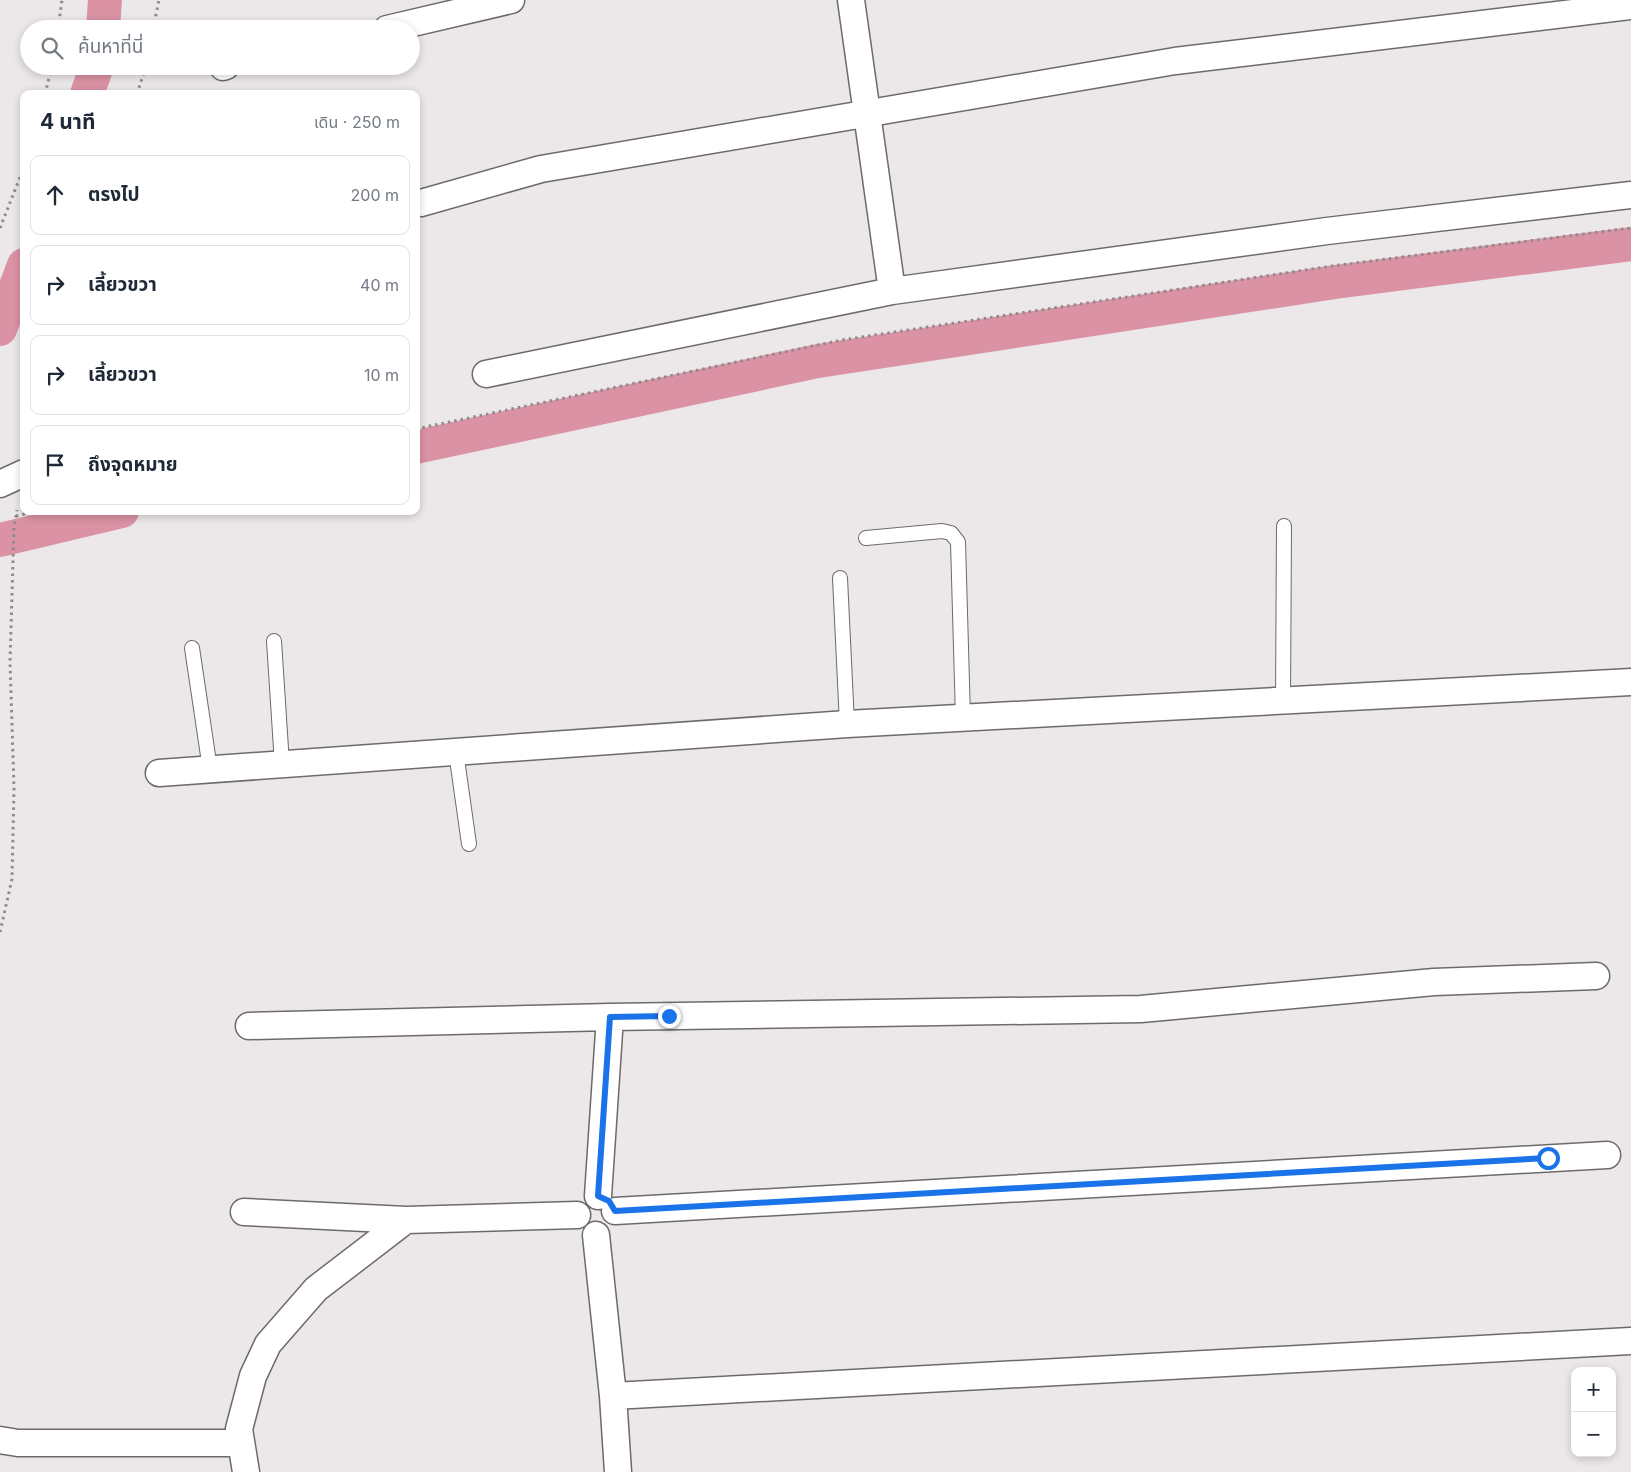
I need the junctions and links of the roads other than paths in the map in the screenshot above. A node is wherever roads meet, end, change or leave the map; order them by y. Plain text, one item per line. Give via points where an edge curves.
1 (511, 0) edge
2 (852, 0) edge
3 (1631, 6) edge
4 (420, 21) edge
5 (866, 114) junction
6 (1631, 195) edge
7 (420, 208) edge
8 (892, 291) junction
9 (486, 374) dead end
10 (20, 475) edge
11 (0, 484) edge
12 (1284, 526) dead end
13 (866, 538) dead end
14 (840, 578) dead end
15 (274, 641) dead end
16 (192, 648) dead end
17 (1631, 682) edge
18 (1283, 701) junction
19 (963, 718) junction
20 (847, 724) junction
21 (456, 752) junction
22 (282, 764) junction
23 (210, 769) junction
24 (158, 773) dead end
25 (469, 844) dead end
26 (1596, 976) dead end
27 (610, 1017) junction
28 (249, 1026) dead end
29 (1607, 1155) dead end
30 (607, 1204) junction
31 (244, 1212) dead end
32 (577, 1215) junction
33 (406, 1220) junction
34 (596, 1235) junction
35 (1630, 1340) edge
36 (613, 1396) junction
37 (9, 1441) edge
38 (240, 1443) junction
39 (246, 1472) edge
40 (618, 1472) edge

1 - 4 street
2 - 5 street
3 - 5 street via 1175,62
5 - 7 street via 541,169
5 - 8 street
6 - 8 street via 1327,231
8 - 9 street
10 - 11 street
12 - 18 lane
13 - 19 lane via 942,531 951,533 958,542
14 - 20 lane
15 - 22 lane
16 - 23 lane
17 - 18 street
18 - 19 street
19 - 20 street
20 - 21 street
21 - 22 street
21 - 25 lane
22 - 23 street
23 - 24 street
26 - 27 street via 1434,982 1141,1009
27 - 28 street
27 - 30 street
29 - 30 street
30 - 32 street via 592,1197 582,1204
30 - 34 street via 615,1223 608,1232
31 - 33 street
32 - 33 street
32 - 34 street via 584,1231
33 - 38 street via 316,1289 268,1344 253,1376 240,1429
34 - 36 street
35 - 36 street
36 - 40 street
37 - 38 street
38 - 39 street

